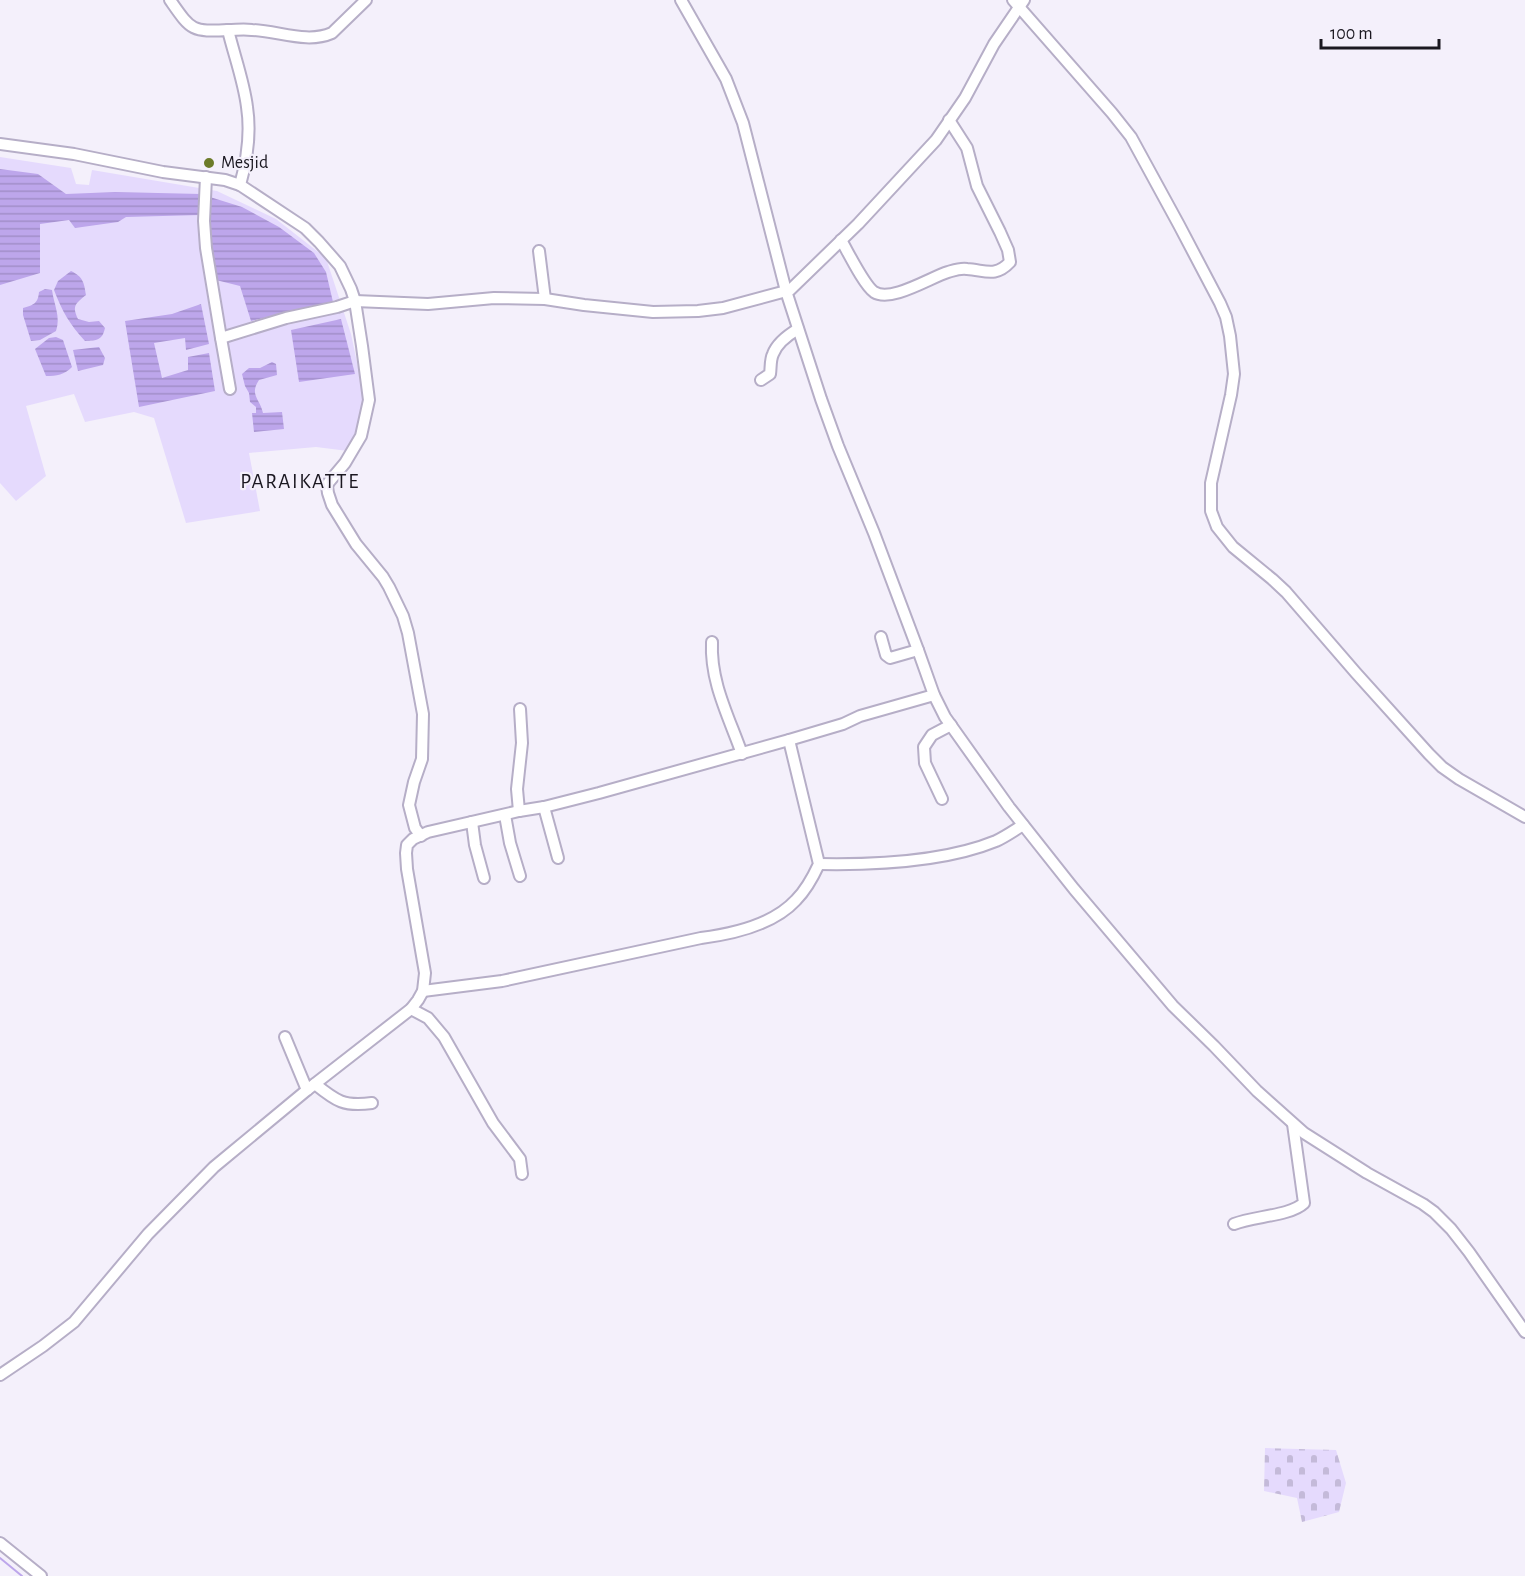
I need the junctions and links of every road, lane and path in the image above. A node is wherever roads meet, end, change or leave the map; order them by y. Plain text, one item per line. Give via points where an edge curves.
1 (170, 0) edge
2 (366, 0) edge
3 (681, 0) edge
4 (1019, 2) edge
5 (228, 30) junction
6 (950, 120) junction
7 (0, 144) edge
8 (206, 177) junction
9 (240, 185) junction
10 (841, 240) junction
11 (539, 251) dead end
12 (786, 291) junction
13 (545, 298) junction
14 (355, 301) junction
15 (798, 329) junction
16 (221, 338) junction
17 (761, 380) dead end
18 (230, 389) dead end
19 (881, 637) dead end
20 (712, 642) dead end
21 (918, 650) junction
22 (934, 695) junction
23 (520, 709) dead end
24 (951, 725) junction
25 (789, 740) junction
26 (742, 754) junction
27 (942, 799) dead end
28 (544, 807) junction
29 (519, 811) junction
30 (506, 815) junction
31 (1525, 817) edge
32 (472, 822) junction
33 (1023, 825) junction
34 (421, 836) junction
35 (558, 858) dead end
36 (819, 864) junction
37 (520, 876) dead end
38 (484, 878) dead end
39 (423, 991) junction
40 (411, 1009) junction
41 (285, 1037) dead end
42 (311, 1087) junction
43 (372, 1103) dead end
44 (1293, 1124) junction
45 (522, 1174) dead end
46 (1234, 1224) dead end
47 (1525, 1332) edge
48 (0, 1375) edge
49 (0, 1543) edge
50 (41, 1576) edge

1 - 5 street via 189,26 197,30
2 - 5 street via 333,33 325,36 306,38
3 - 12 street via 736,102
4 - 6 street
4 - 31 street via 1131,137 1226,317 1234,374 1211,483 1211,511 1217,526 1233,547 1286,592 1435,761
5 - 9 street via 249,119
6 - 10 street via 919,160
6 - 10 street via 967,148 977,186 1010,262 986,273 959,269 885,294 874,292 868,285
7 - 8 street
8 - 9 street
8 - 16 street via 206,248
9 - 14 street via 305,228 319,242 340,267
10 - 12 street
11 - 13 street
12 - 13 street via 698,311 653,312
12 - 15 street
13 - 14 street via 428,304
14 - 16 street
14 - 34 street via 369,400 361,436 327,486 332,505 389,587 408,633 423,714 422,759 409,805
15 - 17 street via 777,348 770,374
15 - 21 street via 838,446
16 - 18 street
19 - 21 street via 890,658
20 - 26 street via 711,657 719,692
21 - 22 street
22 - 24 street
22 - 25 street
23 - 29 street
24 - 27 street via 932,735 924,747 925,763
24 - 33 street
25 - 26 street
25 - 36 street
26 - 28 street
28 - 29 street
28 - 35 street
29 - 30 street
30 - 32 street
30 - 37 street
32 - 34 street
32 - 38 street
33 - 36 street via 978,848 936,857
33 - 44 street via 1173,1006
34 - 39 street via 413,839 406,853 425,973
36 - 39 street via 796,901 767,921 744,929 502,981
39 - 40 street
40 - 42 street
40 - 45 street via 428,1018 444,1037 492,1123 520,1159
41 - 42 street
42 - 43 street via 348,1105
42 - 48 street via 214,1167 148,1234 74,1322
44 - 46 street via 1304,1203 1296,1209
44 - 47 street via 1434,1212 1469,1252
49 - 50 street

